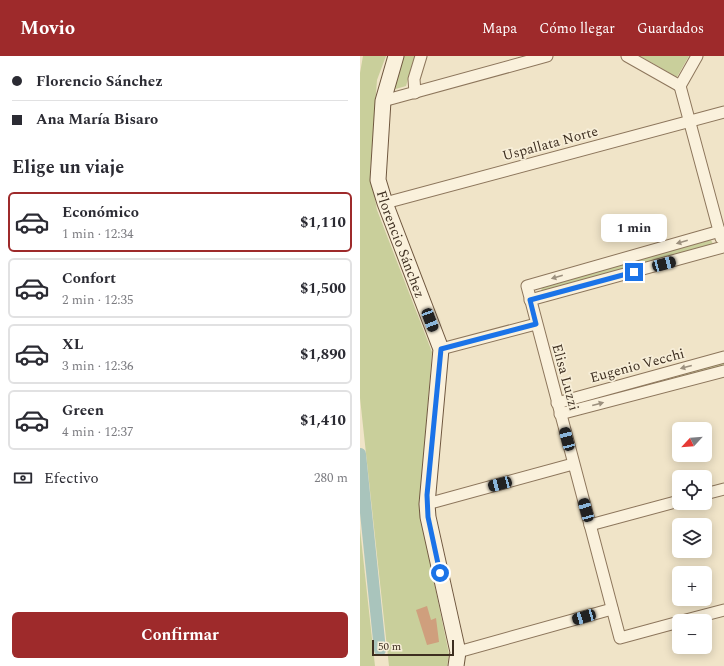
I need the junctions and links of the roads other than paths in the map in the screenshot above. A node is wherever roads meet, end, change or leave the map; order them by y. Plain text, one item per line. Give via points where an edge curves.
1 (396, 56) edge
2 (421, 56) edge
3 (546, 56) edge
4 (627, 56) edge
5 (697, 56) edge
6 (680, 86) junction
7 (415, 93) junction
8 (383, 101) junction
9 (724, 112) edge
10 (689, 121) junction
11 (385, 203) junction
12 (722, 241) edge
13 (530, 300) junction
14 (536, 324) junction
15 (441, 349) junction
16 (724, 357) edge
17 (724, 371) edge
18 (557, 403) junction
19 (560, 414) junction
20 (573, 464) junction
21 (724, 489) edge
22 (712, 492) edge
23 (427, 504) junction
24 (672, 504) edge
25 (590, 525) junction
26 (612, 609) junction
27 (724, 610) edge
28 (709, 614) edge
29 (672, 624) edge
30 (457, 659) edge

1 - 8 street, Florencio Sánchez
2 - 7 street via 414,79
3 - 7 street
4 - 6 street
5 - 6 street
6 - 10 street
7 - 8 street
8 - 11 street, Florencio Sánchez via 378,180
9 - 10 street, Uspallata Norte
10 - 11 street, Uspallata Norte
10 - 12 street
11 - 15 street, Florencio Sánchez
12 - 13 street
12 -> 13 street, Elisa Luzzi via 527,286
13 - 14 street, Elisa Luzzi
14 - 15 street
14 - 18 street, Elisa Luzzi
15 - 23 street, Florencio Sánchez
16 -> 18 street, Eugenio Vecchi
19 -> 17 street, Eugenio Vecchi
18 - 19 street, Elisa Luzzi
19 - 20 street, Elisa Luzzi
20 - 23 street
20 - 25 street, Elisa Luzzi
21 - 22 street
23 - 30 street, Florencio Sánchez
24 - 25 street
25 - 26 street, Elisa Luzzi
26 - 29 street, Elisa Luzzi via 620,638
26 - 30 street
27 - 28 street

